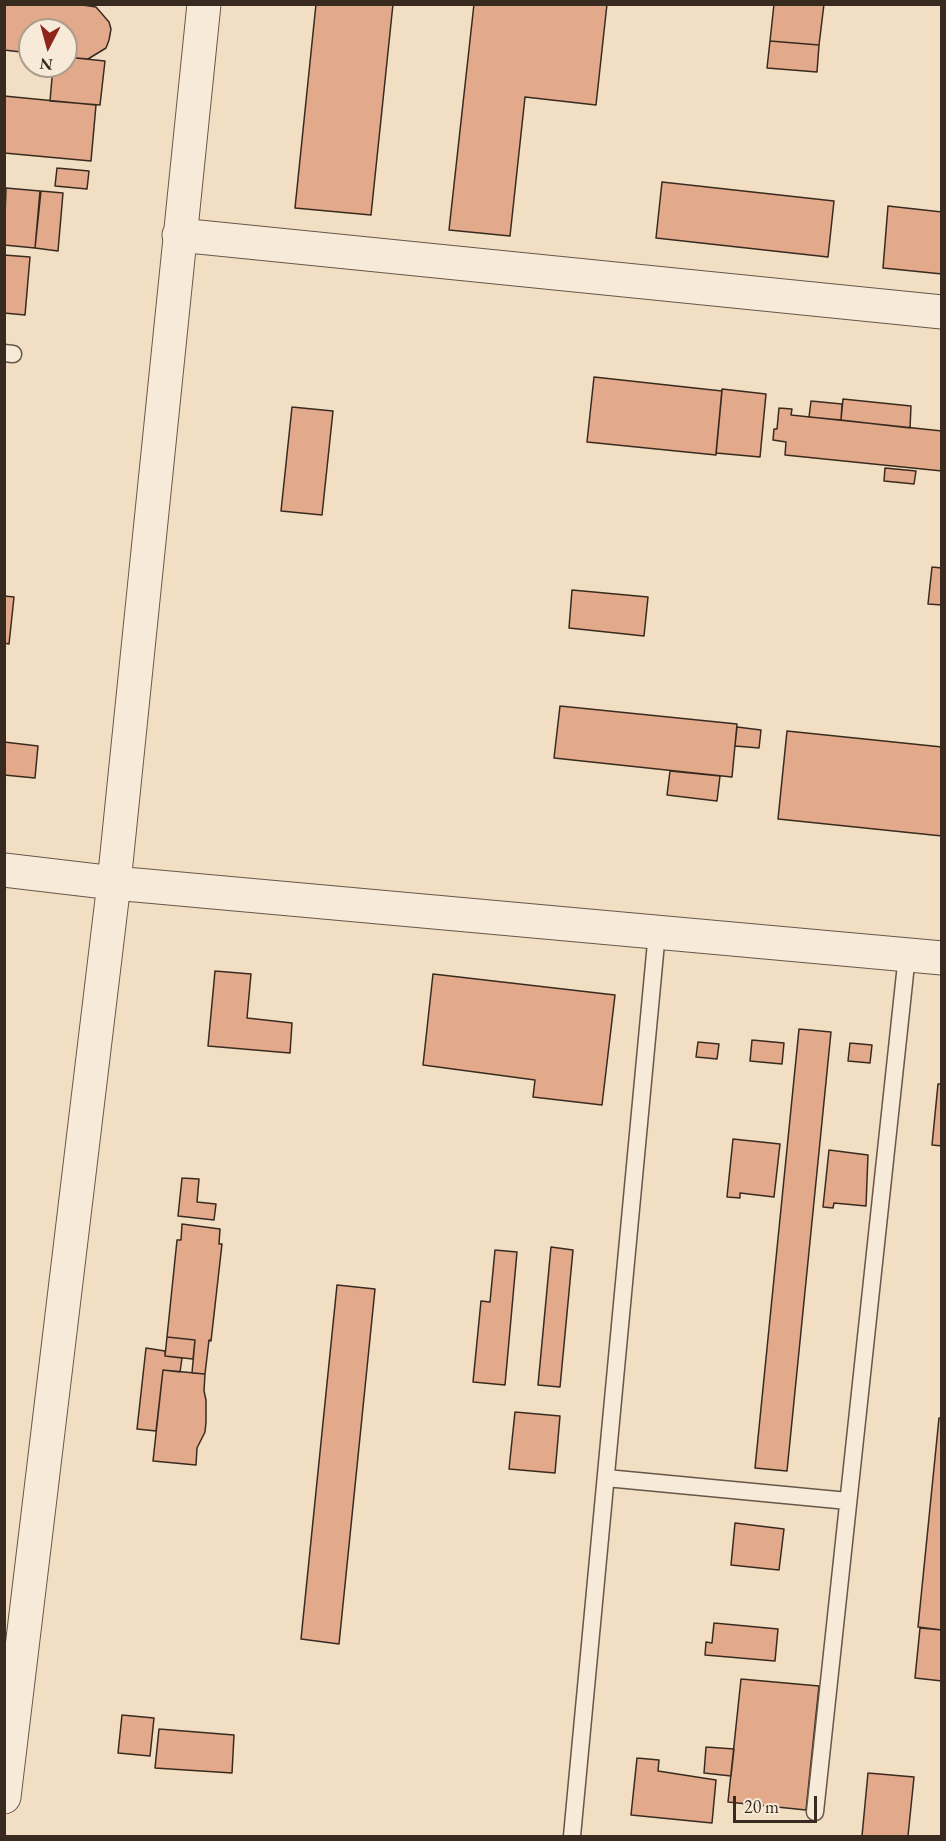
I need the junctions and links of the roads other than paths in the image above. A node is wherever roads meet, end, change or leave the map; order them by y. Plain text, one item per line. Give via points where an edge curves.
1 (204, 4) edge
2 (179, 235) junction
3 (942, 312) edge
4 (4, 870) edge
5 (114, 883) junction
6 (657, 932) junction
7 (907, 955) junction
8 (942, 958) edge
9 (606, 1478) junction
10 (848, 1501) junction
11 (4, 1797) edge
12 (815, 1812) dead end
13 (572, 1836) edge

1 - 2 street
2 - 3 street
2 - 5 street
4 - 5 street
5 - 6 street
5 - 11 street
6 - 7 street
6 - 9 lane
7 - 8 street
7 - 10 lane
9 - 10 lane
9 - 13 lane
10 - 12 lane

